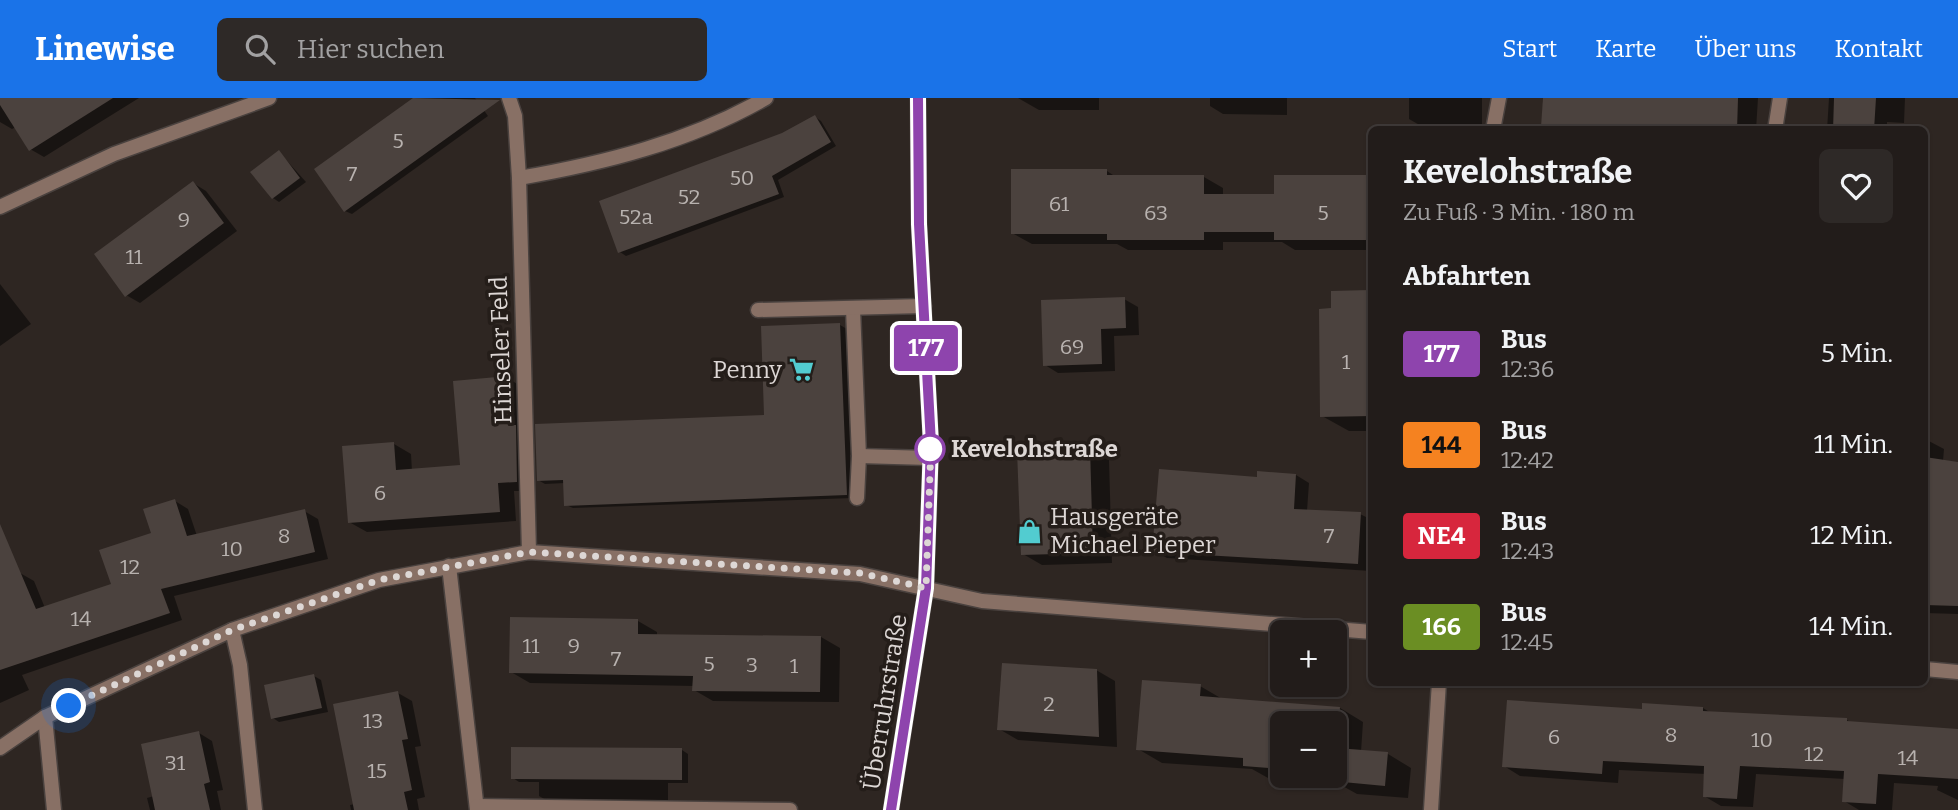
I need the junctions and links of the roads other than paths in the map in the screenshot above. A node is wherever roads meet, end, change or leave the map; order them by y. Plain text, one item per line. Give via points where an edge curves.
1 (269, 98) edge
2 (509, 98) edge
3 (766, 98) edge
4 (918, 98) edge
5 (1499, 98) edge
6 (1780, 98) edge
7 (1494, 126) edge
8 (1775, 126) edge
9 (519, 178) junction
10 (0, 207) edge
11 (924, 306) junction
12 (853, 309) junction
13 (758, 310) dead end
14 (859, 456) junction
15 (929, 458) junction
16 (856, 498) dead end
17 (529, 552) junction
18 (449, 566) junction
19 (926, 588) junction
20 (232, 630) junction
21 (1368, 632) edge
22 (1928, 669) edge
23 (1958, 672) edge
24 (1439, 686) edge
25 (45, 717) junction
26 (0, 748) edge
27 (477, 808) edge
28 (54, 810) edge
29 (255, 810) edge
30 (790, 810) edge
31 (891, 810) edge
32 (1431, 810) edge

1 - 10 street via 114,154
2 - 9 street, Hinseler Feld via 515,116
3 - 9 street via 666,145
4 - 11 main road, Überruhrstraße
5 - 7 street
6 - 8 street
9 - 17 street, Hinseler Feld
11 - 12 street
11 - 15 main road, Überruhrstraße
12 - 13 street
12 - 14 street
14 - 15 street
14 - 16 street
15 - 19 main road, Überruhrstraße
17 - 18 street
17 - 19 street via 860,573
18 - 20 street via 379,580
18 - 27 street
19 - 21 street via 982,601
19 - 31 main road, Überruhrstraße
20 - 25 street
20 - 29 street
22 - 23 street
24 - 32 street
25 - 26 street
25 - 28 street
27 - 30 street

